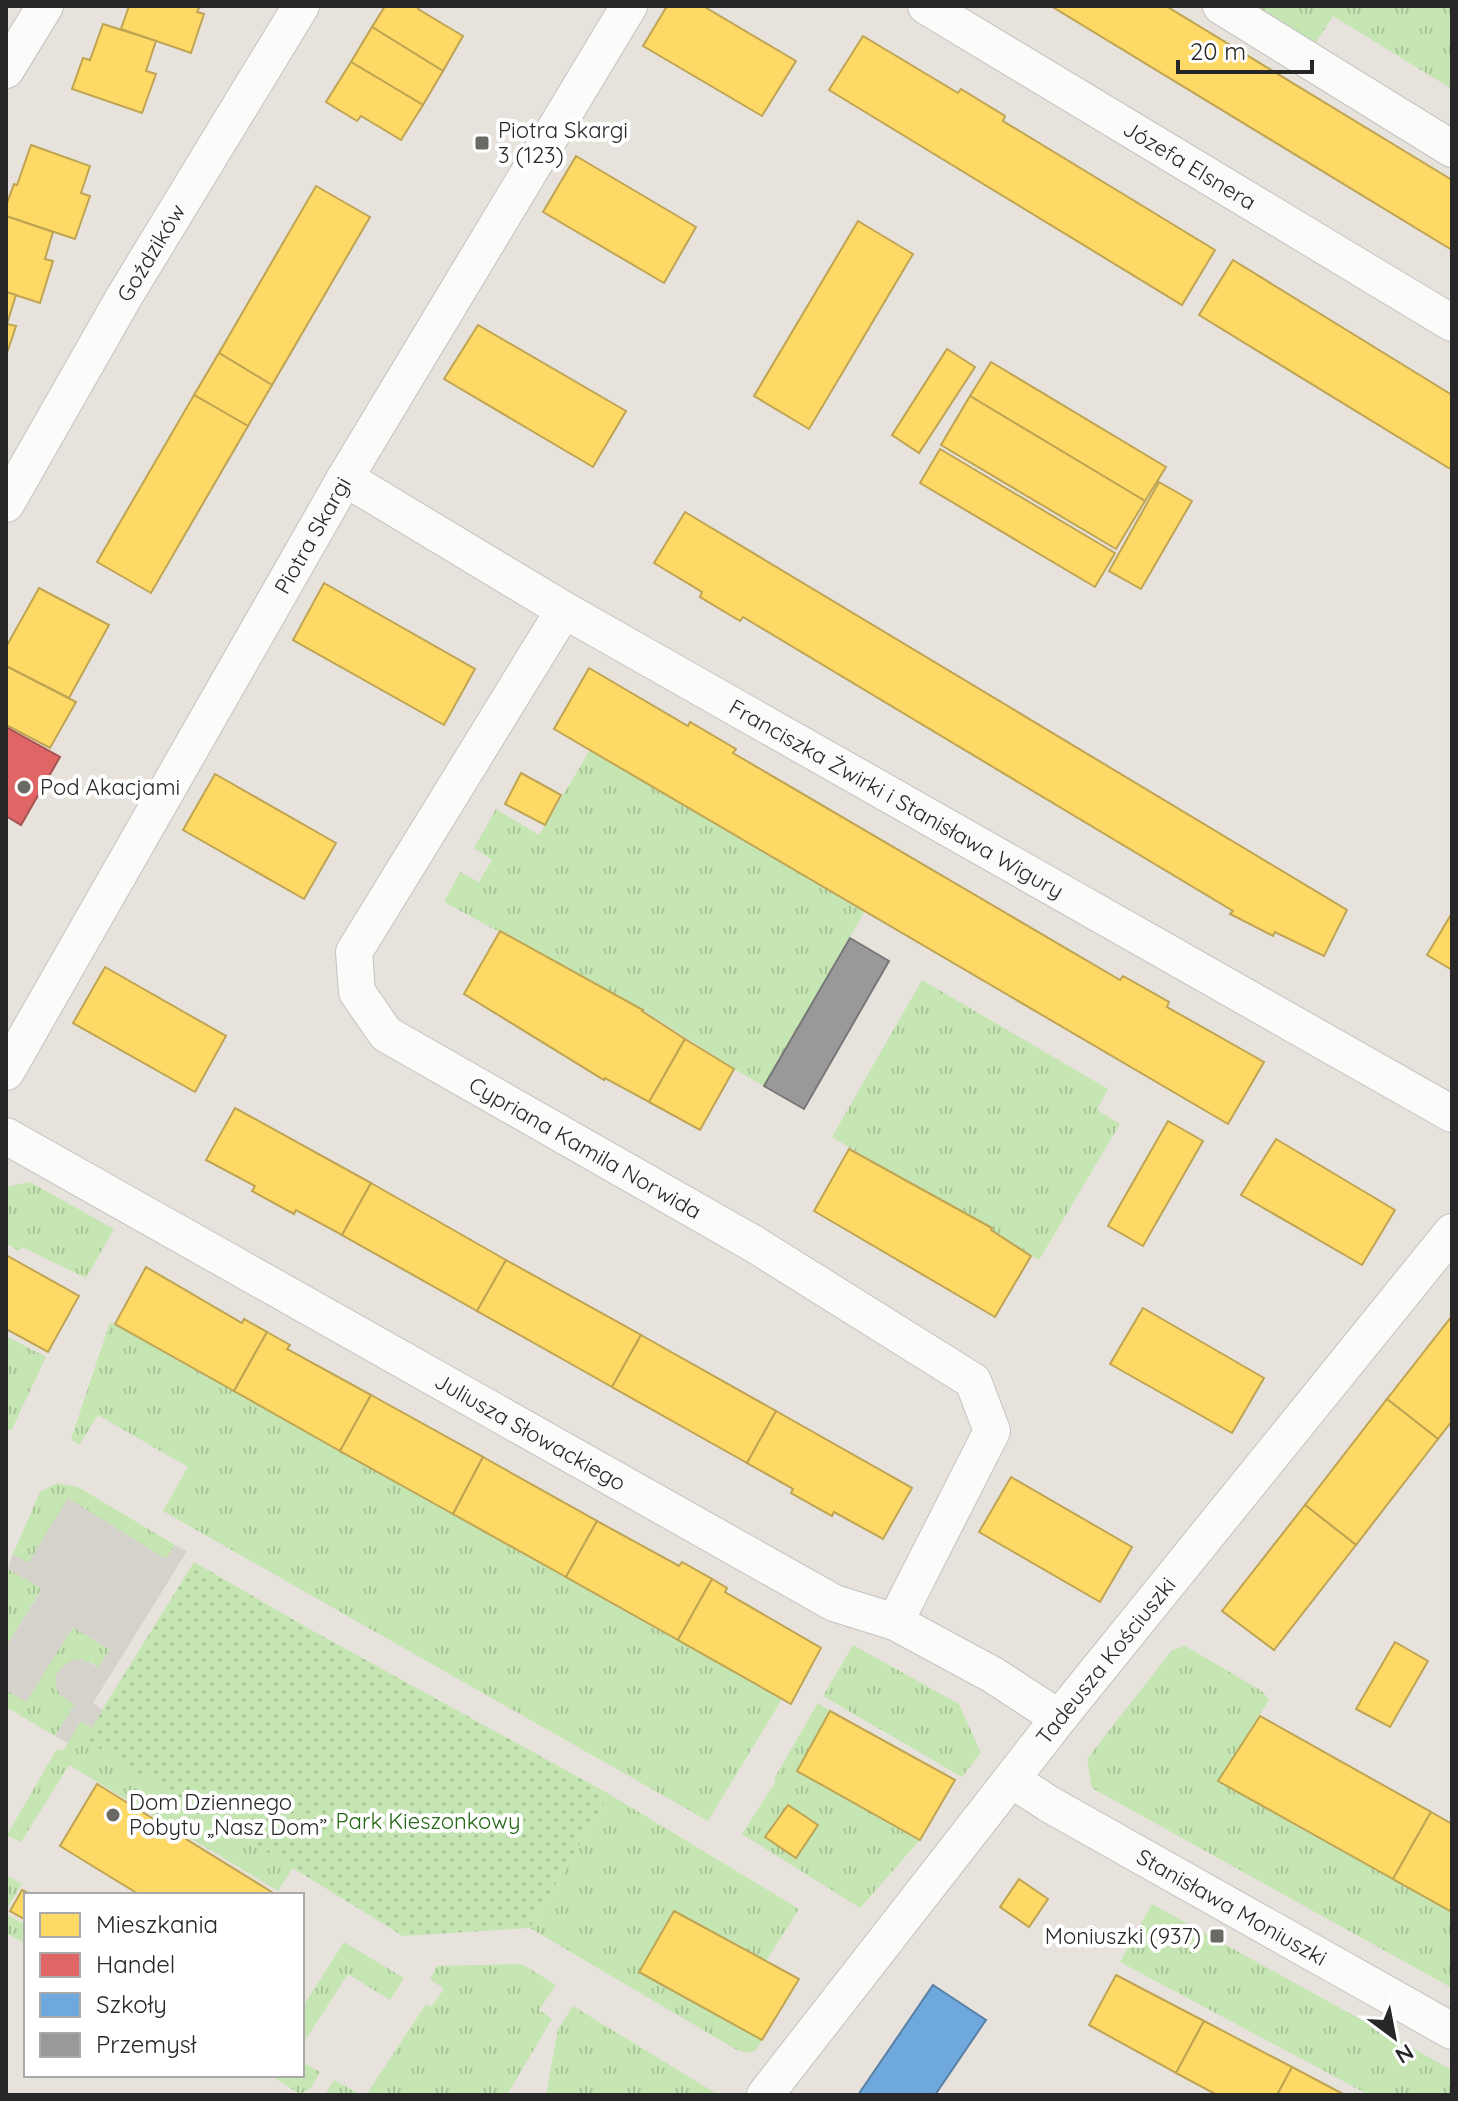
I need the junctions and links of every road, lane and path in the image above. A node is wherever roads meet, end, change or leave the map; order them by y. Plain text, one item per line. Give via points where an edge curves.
1 (45, 6) edge
2 (301, 6) edge
3 (629, 6) edge
4 (926, 6) edge
5 (1221, 6) edge
6 (6, 70) edge
7 (1452, 149) edge
8 (1452, 323) edge
9 (345, 478) junction
10 (6, 504) edge
11 (564, 610) junction
12 (6, 1072) edge
13 (1452, 1114) edge
14 (6, 1136) edge
15 (1452, 1232) edge
16 (895, 1622) junction
17 (1059, 1718) junction
18 (1012, 1780) junction
19 (1452, 2031) edge
20 (765, 2095) edge

1 - 6 street
2 - 10 street, Goździków
3 - 9 street, Piotra Skargi
4 - 8 street, Józefa Elsnera
5 - 7 street
9 - 11 street, Franciszka Żwirki i Stanisława Wigury
9 - 12 street, Piotra Skargi
11 - 13 street, Franciszka Żwirki i Stanisława Wigury
11 - 16 street, Cypriana Kamila Norwida via 354,952 357,992 386,1034 754,1244 973,1381 992,1431
14 - 16 street, Juliusza Słowackiego via 834,1603
15 - 17 street, Tadeusza Kościuszki
16 - 17 street, Juliusza Słowackiego
17 - 18 street, Tadeusza Kościuszki
18 - 19 street, Stanisława Moniuszki
18 - 20 street, Tadeusza Kościuszki

